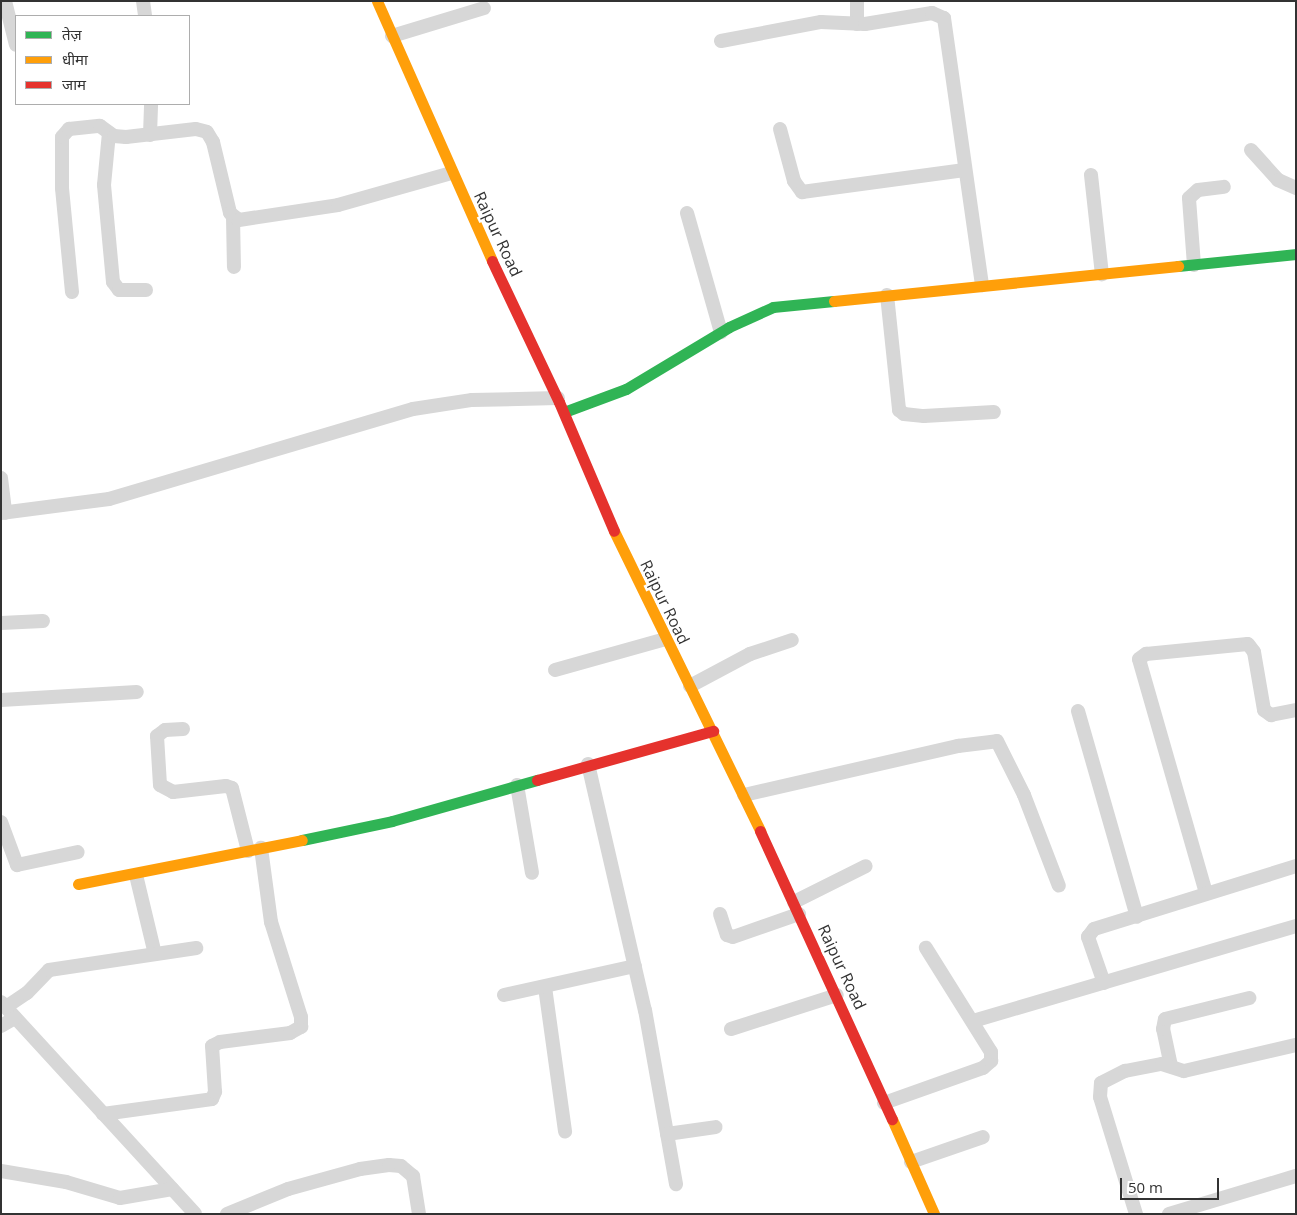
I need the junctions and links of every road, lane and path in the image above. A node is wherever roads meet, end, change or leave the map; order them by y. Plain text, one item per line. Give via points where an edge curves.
1 (5, 1) edge
2 (143, 1) edge
3 (377, 1) edge
4 (857, 1) edge
5 (484, 8) dead end
6 (145, 15) edge
7 (857, 24) junction
8 (392, 36) junction
9 (15, 41) edge
10 (721, 41) dead end
11 (151, 105) edge
12 (780, 129) dead end
13 (110, 133) junction
14 (150, 135) junction
15 (1251, 150) dead end
16 (965, 170) junction
17 (451, 173) junction
18 (1090, 175) dead end
19 (1224, 187) dead end
20 (1296, 188) edge
21 (687, 213) dead end
22 (233, 217) junction
23 (1296, 254) edge
24 (1194, 265) junction
25 (234, 267) dead end
26 (1102, 274) junction
27 (982, 285) junction
28 (146, 290) dead end
29 (72, 292) dead end
30 (887, 294) junction
31 (721, 332) junction
32 (558, 398) junction
33 (564, 412) junction
34 (994, 412) dead end
35 (1, 478) edge
36 (3, 513) edge
37 (43, 621) dead end
38 (1, 623) edge
39 (664, 639) junction
40 (792, 640) dead end
41 (555, 670) dead end
42 (690, 686) junction
43 (137, 692) dead end
44 (1, 700) edge
45 (1296, 710) edge
46 (1078, 711) dead end
47 (183, 729) dead end
48 (713, 731) junction
49 (588, 764) junction
50 (517, 784) junction
51 (744, 796) junction
52 (1, 822) edge
53 (254, 849) junction
54 (78, 852) dead end
55 (866, 866) dead end
56 (1296, 866) edge
57 (532, 873) dead end
58 (136, 875) junction
59 (78, 884) dead end
60 (1060, 886) dead end
61 (1206, 893) junction
62 (797, 908) junction
63 (720, 914) dead end
64 (1137, 917) junction
65 (1296, 926) edge
66 (196, 948) dead end
67 (926, 948) dead end
68 (155, 954) junction
69 (635, 966) junction
70 (1104, 983) junction
71 (545, 987) junction
72 (838, 994) junction
73 (504, 995) dead end
74 (1248, 998) dead end
75 (3, 1005) edge
76 (15, 1018) junction
77 (973, 1021) junction
78 (1, 1026) edge
79 (731, 1029) dead end
80 (1296, 1045) edge
81 (1171, 1066) junction
82 (884, 1103) junction
83 (104, 1114) junction
84 (716, 1127) dead end
85 (565, 1132) dead end
86 (667, 1134) junction
87 (983, 1137) dead end
88 (910, 1162) junction
89 (1, 1171) edge
90 (1296, 1176) edge
91 (676, 1184) dead end
92 (172, 1189) junction
93 (195, 1214) edge
94 (227, 1214) edge
95 (419, 1214) edge
96 (934, 1214) edge
97 (1136, 1214) edge
98 (1169, 1214) edge

1 - 9 street
2 - 6 street
3 - 8 street, Raipur Road
4 - 7 street
5 - 8 street
7 - 10 street via 821,22
7 - 16 street via 932,12 944,18
8 - 17 street, Raipur Road
11 - 14 street
12 - 16 street via 794,181 802,192
13 - 14 street via 126,137
13 - 28 street via 104,184 113,282 119,290
13 - 29 street via 94,125 63,133 62,188
14 - 22 street via 196,129 207,132 213,142
15 - 20 street via 1284,185
16 - 27 street
17 - 22 street via 338,205 245,220
17 - 32 street, Raipur Road
18 - 26 street
19 - 24 street via 1198,190 1189,198
21 - 31 street
22 - 25 street
23 - 24 street
24 - 26 street
26 - 27 street
27 - 30 street
30 - 31 street via 773,307
30 - 34 street via 900,410 912,416
31 - 33 street via 626,390
32 - 33 street, Raipur Road
32 - 36 street via 472,400 413,408 109,499
33 - 39 street, Raipur Road via 628,566
35 - 36 street
37 - 38 street
39 - 41 street
39 - 42 street, Raipur Road
40 - 42 street via 750,654
42 - 48 street, Raipur Road
43 - 44 street
45 - 61 street via 1271,715 1264,710 1254,652 1248,644 1146,654 1139,659
46 - 64 street
47 - 53 street via 165,730 157,736 162,789 173,792 232,788
48 - 49 street
48 - 51 street, Raipur Road
49 - 50 street
49 - 69 street
50 - 53 street via 392,821
50 - 57 street
51 - 60 street via 958,746 997,741 1024,795
51 - 62 street, Raipur Road
52 - 54 street via 17,865
53 - 58 street
53 - 83 street via 271,922 301,1017 300,1027 290,1033 220,1042 212,1046 215,1092 212,1099
55 - 62 street
56 - 61 street
58 - 59 street
58 - 68 street
61 - 64 street
62 - 63 street via 733,937 727,935
62 - 72 street, Raipur Road
64 - 70 street via 1096,928 1088,935
65 - 70 street
66 - 68 street
67 - 77 street
68 - 75 street via 49,970 27,993
69 - 71 street
69 - 86 street
70 - 77 street
71 - 73 street
71 - 85 street
72 - 79 street
72 - 82 street, Raipur Road
74 - 81 street via 1165,1020 1163,1029
75 - 76 street
76 - 78 street
76 - 83 street
77 - 82 street via 991,1052 989,1064
80 - 81 street via 1184,1072
81 - 97 street via 1162,1064 1125,1071 1106,1079 1099,1088
82 - 88 street, Raipur Road
83 - 92 street
84 - 86 street
86 - 91 street
87 - 88 street
88 - 96 street, Raipur Road
89 - 92 street via 66,1182 113,1198 130,1198
90 - 98 street
92 - 93 street
94 - 95 street via 288,1189 360,1169 389,1165 401,1166 413,1176

